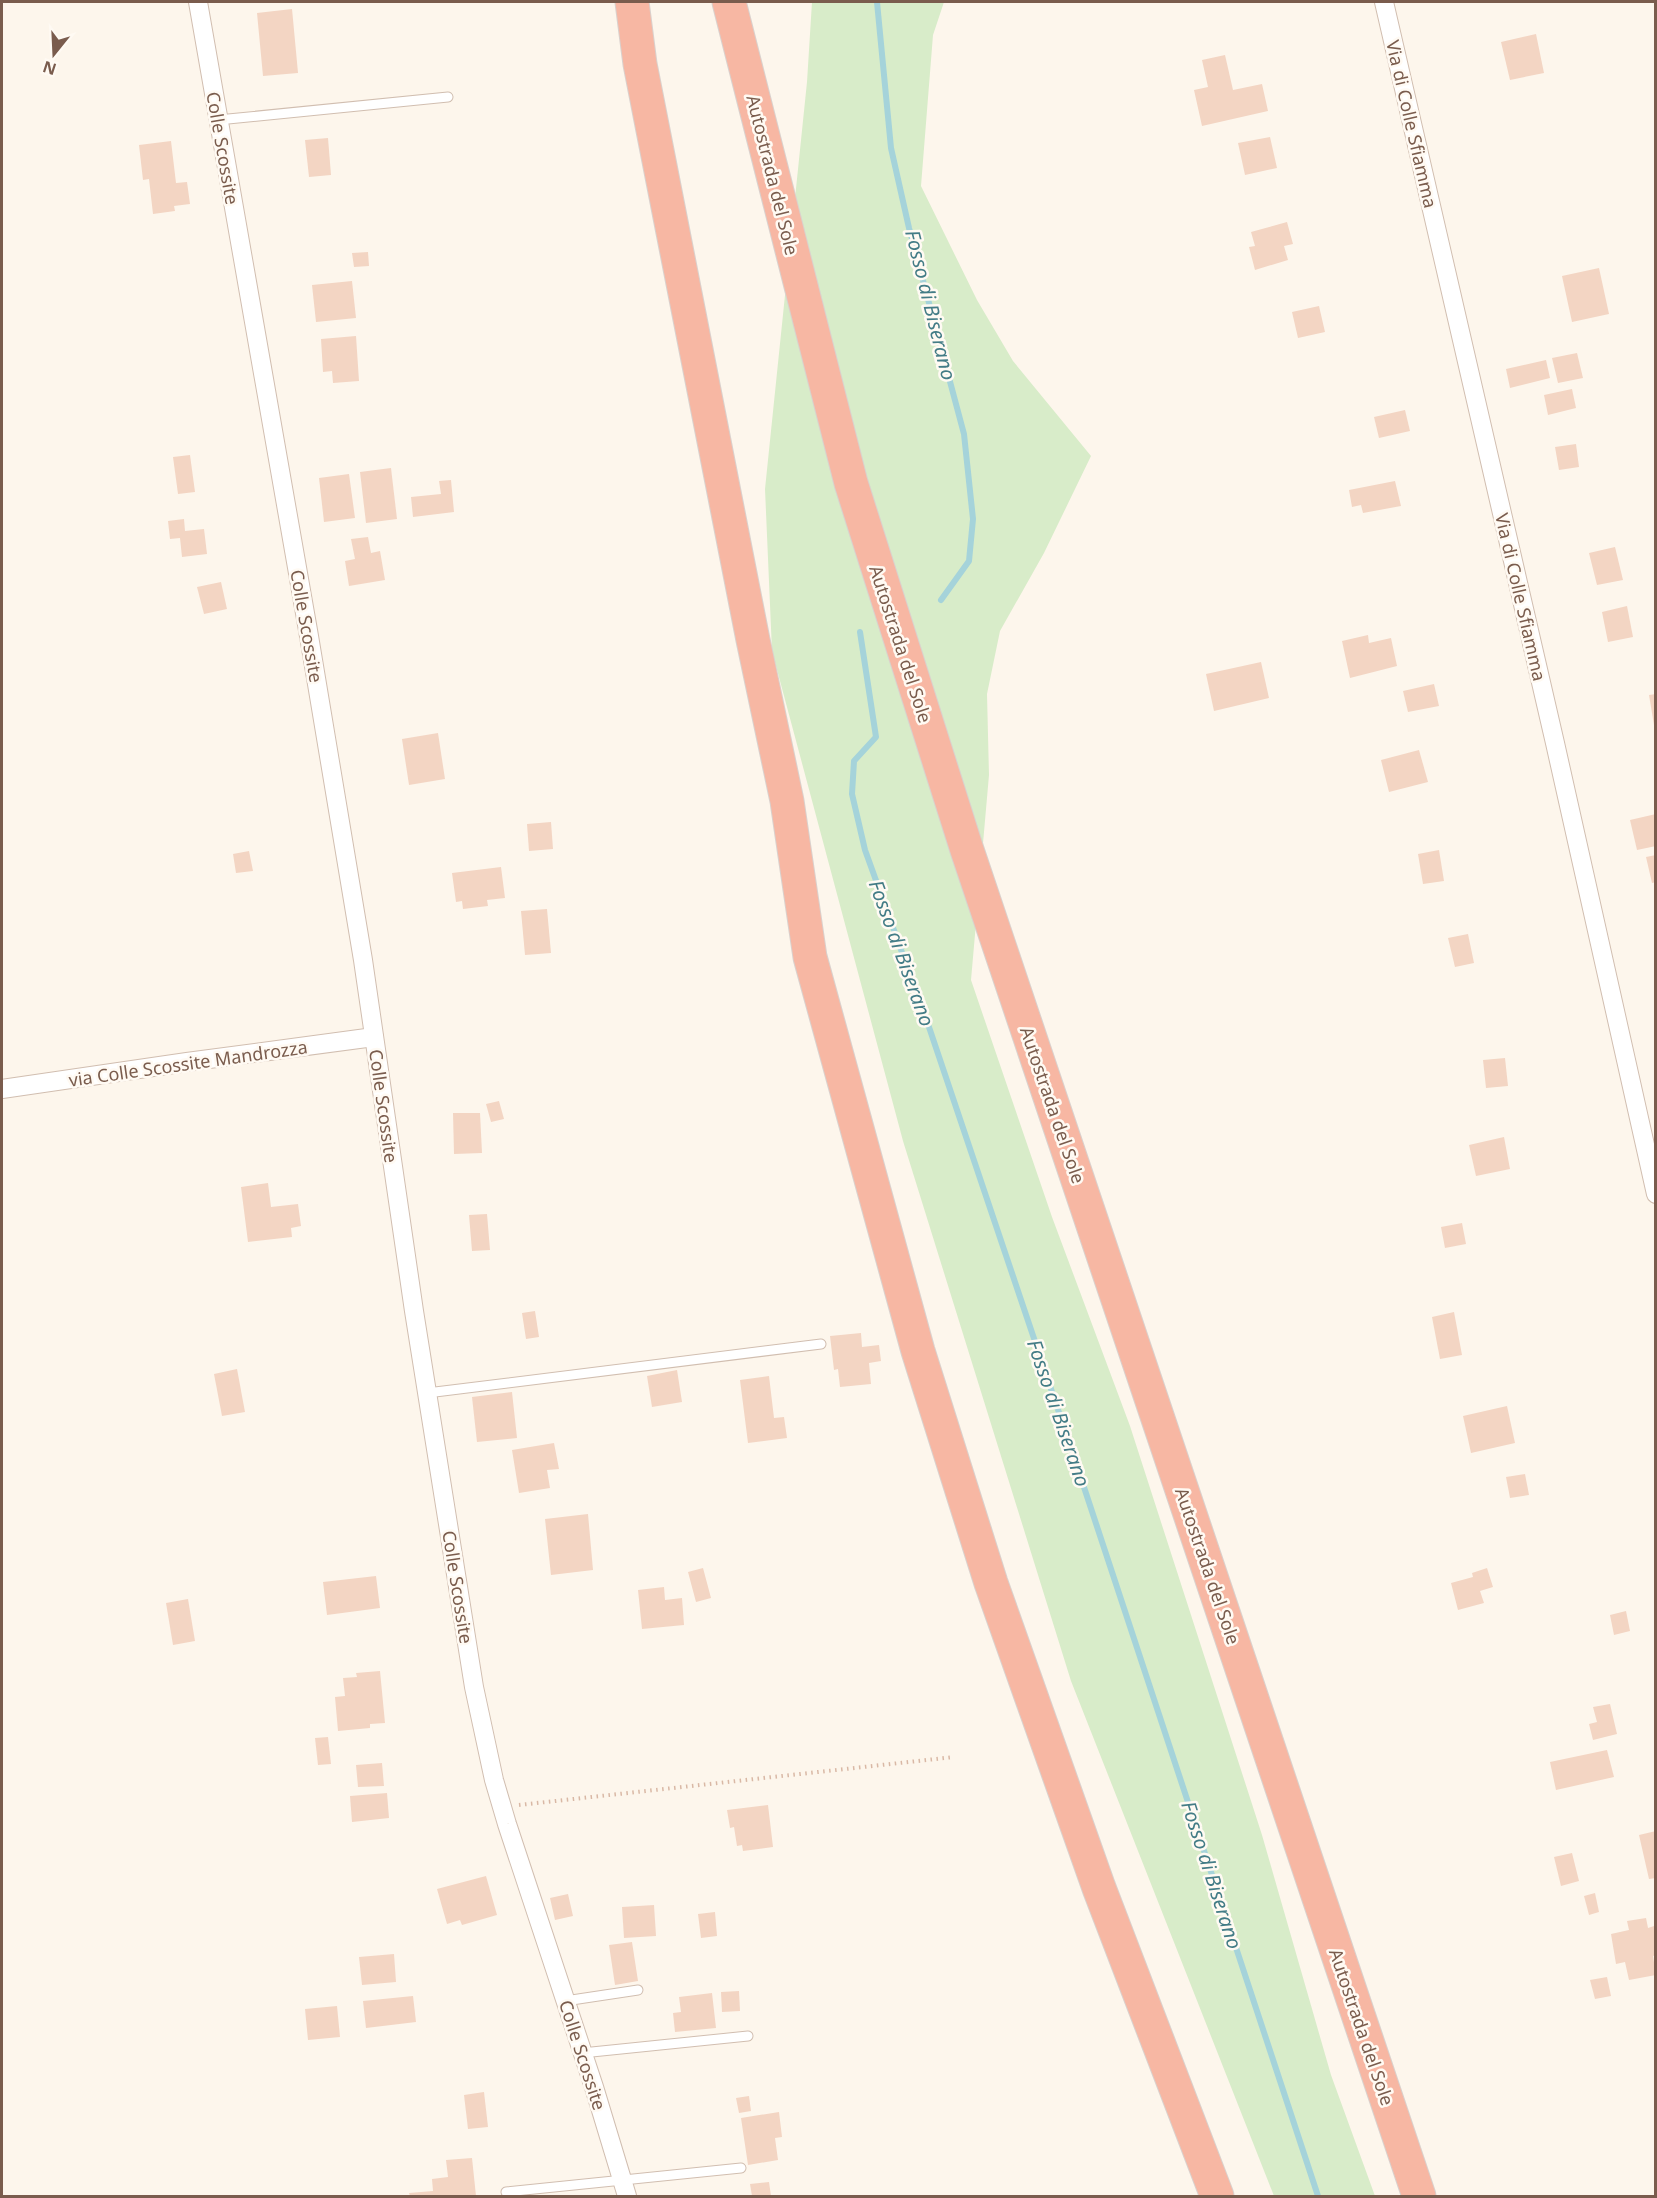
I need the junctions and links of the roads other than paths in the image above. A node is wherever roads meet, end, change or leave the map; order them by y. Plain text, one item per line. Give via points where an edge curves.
1 (198, 2) edge
2 (632, 2) edge
3 (729, 2) edge
4 (1384, 2) edge
5 (448, 97) dead end
6 (218, 120) junction
7 (374, 1037) junction
8 (2, 1089) edge
9 (1656, 1194) edge
10 (820, 1344) dead end
11 (427, 1393) junction
12 (638, 1990) dead end
13 (565, 2001) junction
14 (748, 2036) dead end
15 (582, 2053) junction
16 (741, 2168) dead end
17 (625, 2188) edge
18 (506, 2192) dead end
19 (1217, 2196) edge
20 (1419, 2196) edge

1 - 6 street, Colle Scossite
2 - 19 highway via 658,158 787,801 810,957 918,1351 991,1583 1099,1888
3 - 20 highway, Autostrada del Sole via 850,483 967,850
4 - 9 street, Via di Colle Sfiamma
5 - 6 lane
6 - 7 street, Colle Scossite via 309,636
7 - 8 street, via Colle Scossite Mandrozza
7 - 11 street, Colle Scossite
10 - 11 lane
11 - 13 street, Colle Scossite via 474,1687 502,1807
12 - 13 lane
13 - 15 street, Colle Scossite
14 - 15 lane
15 - 17 street, Colle Scossite
16 - 17 lane
17 - 18 lane

